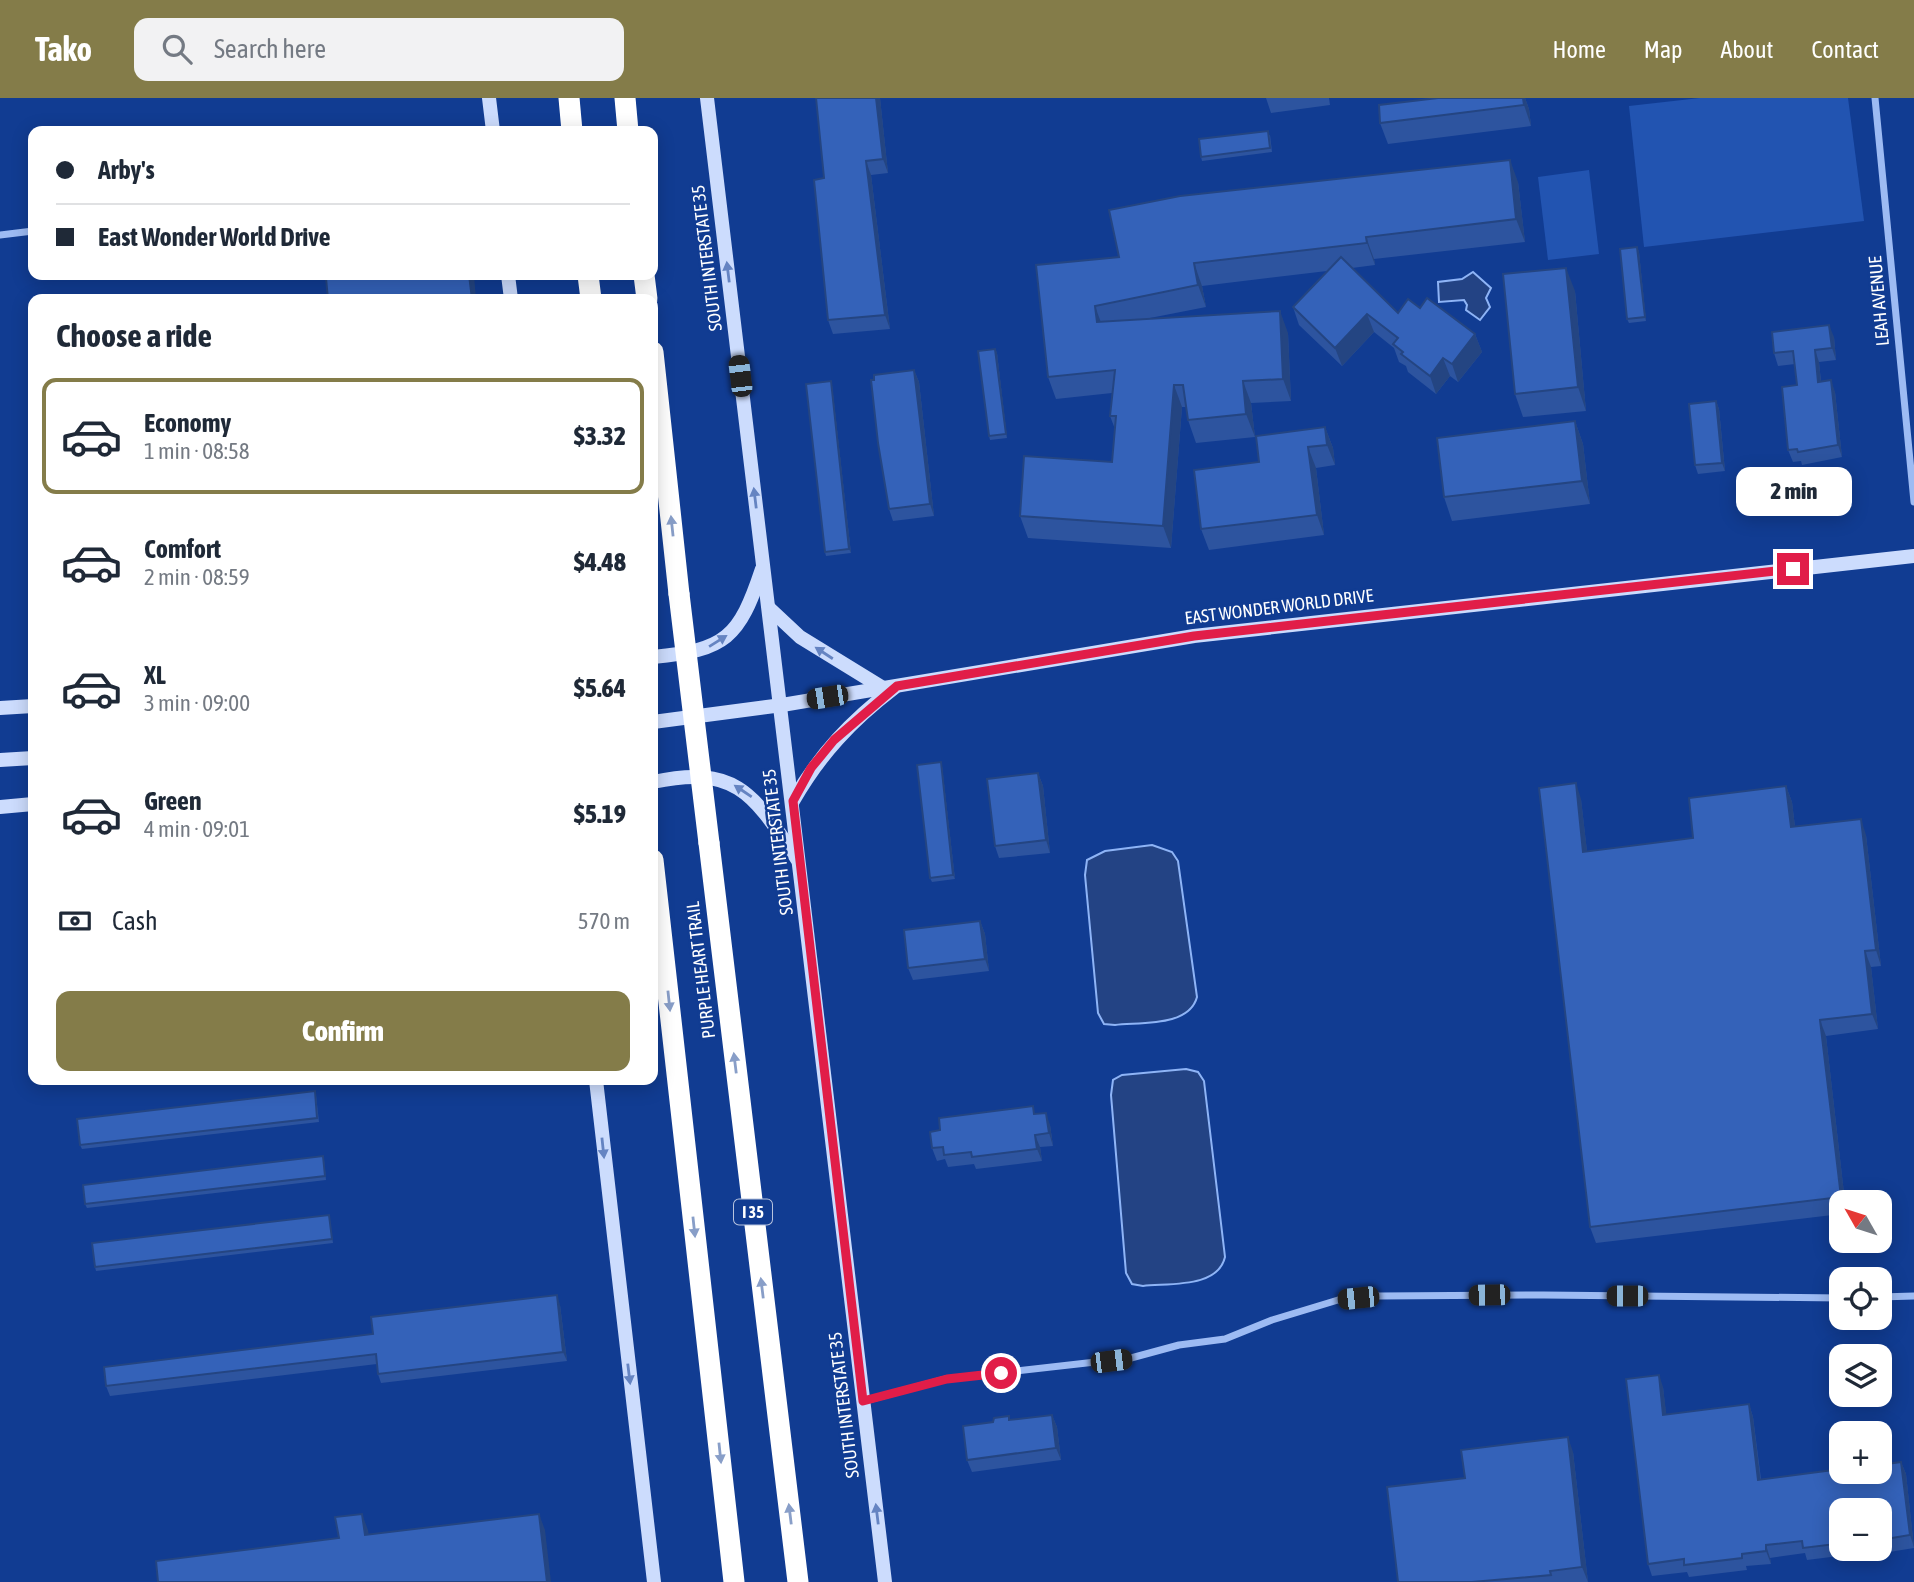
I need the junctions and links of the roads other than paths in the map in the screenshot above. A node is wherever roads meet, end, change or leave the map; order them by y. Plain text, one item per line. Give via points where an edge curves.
1 (489, 98) edge
2 (569, 98) edge
3 (625, 98) edge
4 (707, 98) edge
5 (1875, 98) edge
6 (492, 126) edge
7 (572, 126) edge
8 (628, 126) edge
9 (28, 232) edge
10 (0, 235) edge
11 (658, 399) edge
12 (1914, 502) edge
13 (1914, 556) edge
14 (763, 565) junction
15 (769, 608) junction
16 (658, 656) edge
17 (890, 687) junction
18 (782, 705) junction
19 (28, 706) edge
20 (0, 708) edge
21 (658, 721) edge
22 (28, 758) edge
23 (0, 760) edge
24 (658, 781) edge
25 (793, 801) junction
26 (28, 804) edge
27 (0, 807) edge
28 (800, 863) junction
29 (658, 905) edge
30 (597, 1085) edge
31 (1914, 1296) edge
32 (1892, 1297) edge
33 (1829, 1298) edge
34 (863, 1401) junction
35 (654, 1582) edge
36 (734, 1582) edge
37 (798, 1582) edge
38 (885, 1582) edge

1 - 6 main road
2 - 7 highway
3 - 8 highway
14 -> 4 main road, SOUTH INTERSTATE 35
5 - 12 street, LEAH AVENUE
9 - 10 street
37 -> 11 highway, PURPLE HEART TRAIL / I 35, bridge
13 - 17 main road, EAST WONDER WORLD DRIVE via 1194,636
14 - 15 main road, SOUTH INTERSTATE 35
16 -> 14 main road via 716,645 737,627
17 -> 15 main road via 800,638
15 - 18 main road, SOUTH INTERSTATE 35
17 - 18 main road, EAST WONDER WORLD DRIVE
17 - 25 main road via 834,740
18 - 21 main road, EAST WONDER WORLD DRIVE
18 - 25 main road, SOUTH INTERSTATE 35
19 - 20 main road
22 - 23 main road
28 -> 24 main road via 767,814 736,786 719,778
25 - 28 main road, SOUTH INTERSTATE 35
26 - 27 main road
28 - 34 main road, SOUTH INTERSTATE 35
29 -> 36 highway, PURPLE HEART TRAIL
30 -> 35 main road
31 - 32 street
33 - 34 street via 1530,1295 1338,1300 1225,1339 1131,1358 947,1379
38 -> 34 main road, SOUTH INTERSTATE 35

